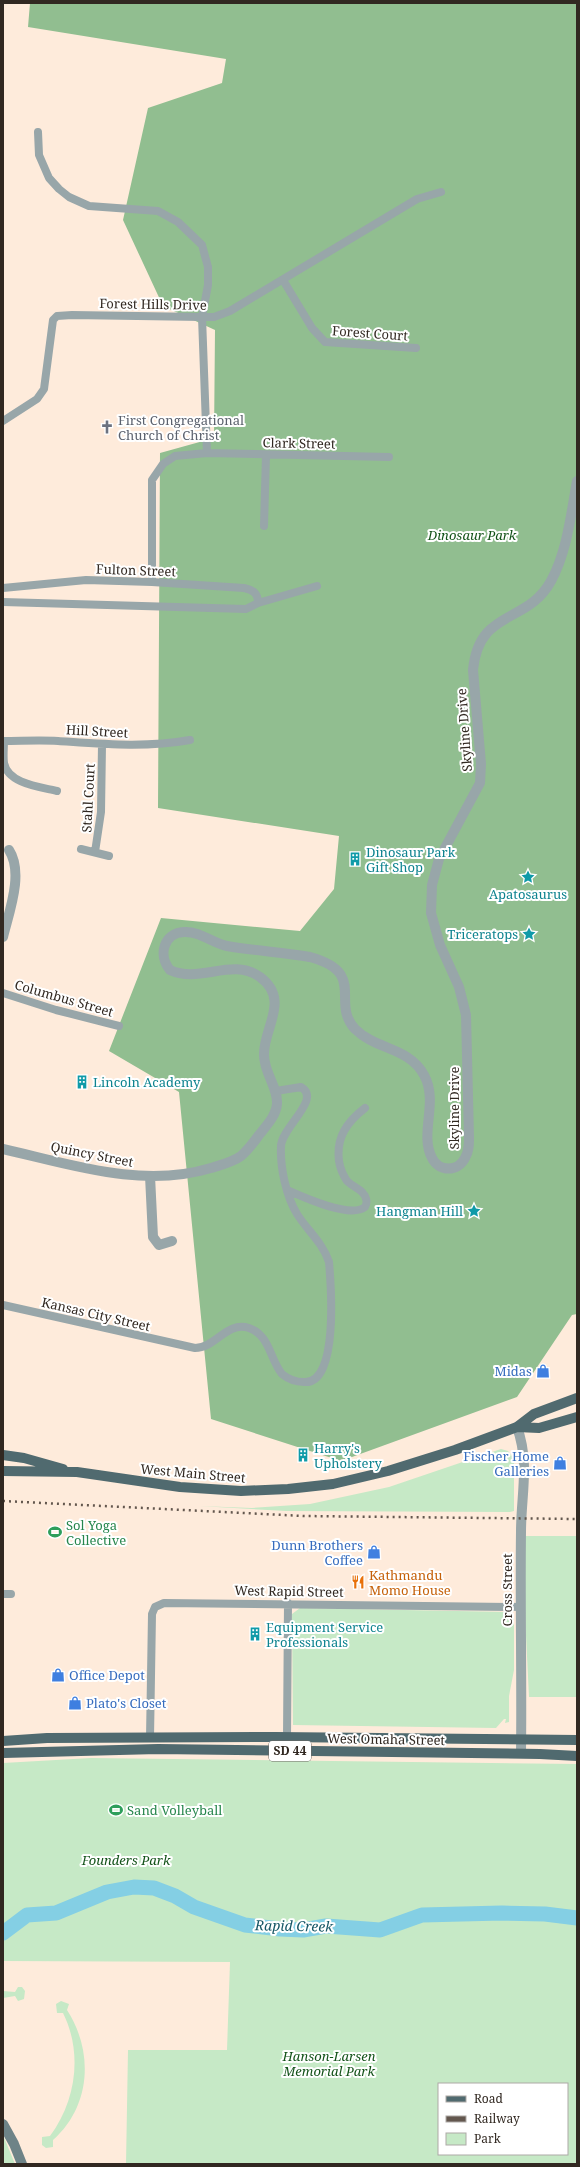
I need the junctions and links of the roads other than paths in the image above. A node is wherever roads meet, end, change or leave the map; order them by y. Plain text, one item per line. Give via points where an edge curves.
1 (38, 132) dead end
2 (441, 192) dead end
3 (283, 280) junction
4 (202, 317) junction
5 (416, 348) dead end
6 (3, 421) edge
7 (207, 453) junction
8 (266, 455) junction
9 (389, 457) dead end
10 (577, 481) edge
11 (264, 526) dead end
12 (152, 582) junction
13 (317, 586) dead end
14 (3, 588) edge
15 (3, 602) edge
16 (258, 603) junction
17 (190, 740) dead end
18 (4, 741) edge
19 (102, 745) junction
20 (57, 790) dead end
21 (6, 847) edge
22 (81, 849) dead end
23 (95, 852) junction
24 (108, 856) dead end
25 (3, 937) edge
26 (3, 993) edge
27 (119, 1026) dead end
28 (276, 1091) junction
29 (365, 1108) dead end
30 (3, 1149) edge
31 (150, 1176) junction
32 (288, 1190) junction
33 (172, 1241) dead end
34 (3, 1305) edge
35 (577, 1398) edge
36 (577, 1416) edge
37 (517, 1427) junction
38 (3, 1455) edge
39 (3, 1471) edge
40 (77, 1472) junction
41 (288, 1603) junction
42 (520, 1607) junction
43 (287, 1737) junction
44 (150, 1738) junction
45 (521, 1739) junction
46 (577, 1740) edge
47 (3, 1741) edge
48 (3, 1753) edge
49 (521, 1754) junction
50 (577, 1756) edge
51 (3, 2124) edge
52 (22, 2164) edge

1 - 4 street via 39,155 49,178 69,197 89,206 158,211 178,222 196,238 202,245 208,267 208,285
2 - 3 street, Forest Hills Drive via 417,199
3 - 4 street, Forest Hills Drive via 222,314
3 - 5 street, Forest Court via 312,328 325,342
4 - 6 street, Forest Hills Drive via 72,314 57,316 52,325 44,389 37,399
4 - 7 street
7 - 8 street, Clark Street
7 - 12 street, Clark Street via 175,456 163,464 152,480
8 - 9 street, Clark Street
8 - 11 street
10 - 28 street, Skyline Drive via 566,538 550,582 528,605 492,626 479,641 473,670 480,783 439,859 432,885 431,913 459,988 466,1015 469,1138 466,1157 458,1167 450,1169 433,1160 428,1146 431,1100 424,1074 404,1054 370,1040 352,1024 348,1017 345,982 337,969 322,960 310,957 227,946 194,932 175,934 167,940 163,952 165,964 170,970 185,975 239,968 251,972 268,984 273,992 274,1013 266,1040 264,1064
12 - 14 street, Fulton Street via 82,580
12 - 16 street, Fulton Street via 244,588 257,594
13 - 16 street
15 - 16 street via 239,610 251,608
17 - 19 street, Hill Street via 160,745
18 - 19 street, Hill Street via 57,741
18 - 20 street via 4,763 9,772 20,781
19 - 23 street, Stahl Court via 101,817
21 - 25 street via 15,860 16,873
22 - 23 street
23 - 24 street
26 - 27 street, Columbus Street
28 - 31 street, Quincy Street via 277,1105 273,1115 240,1157 202,1171
28 - 32 street, Kansas City Street via 301,1087 308,1095 303,1109 282,1139 282,1160
29 - 32 street via 346,1126 338,1148 343,1174 351,1185 362,1192 366,1198 365,1207 355,1209 321,1205
30 - 31 street, Quincy Street via 101,1172
31 - 33 street via 153,1237 159,1245
32 - 34 street, Kansas City Street via 297,1214 321,1245 329,1262 330,1343 321,1375 310,1383 288,1378 278,1367 262,1337 250,1329 242,1327 229,1330 202,1348
35 - 37 main road, West Main Street via 534,1414
36 - 37 main road, West Main Street via 539,1428
37 - 40 main road, West Main Street via 388,1471 333,1484 288,1489 241,1492 208,1490
37 - 42 street, Cross Street via 524,1445 525,1461 521,1518
38 - 40 main road
39 - 40 main road, West Main Street
41 - 42 street, West Rapid Street
41 - 43 street
41 - 44 street, West Rapid Street via 164,1602 155,1607 152,1614
42 - 45 street, Cross Street
43 - 44 main road, West Omaha Street / SD 44
43 - 45 main road, West Omaha Street / SD 44
44 - 47 main road, West Omaha Street / SD 44 via 47,1738
45 - 46 main road, West Omaha Street / SD 44
45 - 49 street, Cross Street
48 - 49 main road, West Omaha Street / SD 44 via 158,1749
49 - 50 main road, West Omaha Street / SD 44
51 - 52 main road

